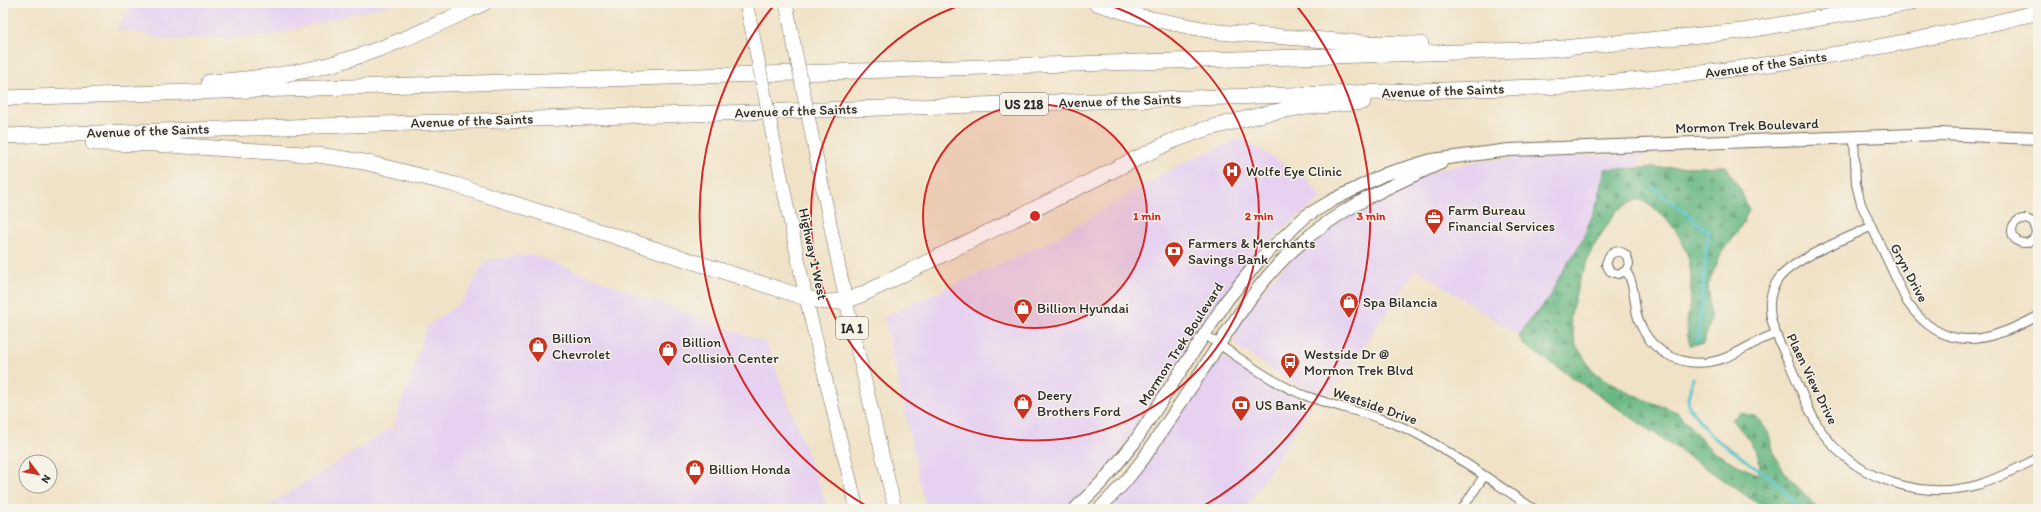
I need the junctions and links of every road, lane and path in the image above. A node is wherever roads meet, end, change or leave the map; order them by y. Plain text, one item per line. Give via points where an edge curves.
1 (484, 3) edge
2 (746, 3) edge
3 (786, 3) edge
4 (1096, 3) edge
5 (1910, 3) edge
6 (2038, 12) edge
7 (1552, 49) junction
8 (1487, 89) junction
9 (61, 96) junction
10 (3, 98) edge
11 (3, 136) edge
12 (1854, 138) junction
13 (2038, 138) edge
14 (1457, 156) junction
15 (1870, 227) junction
16 (1626, 271) dead end
17 (806, 298) junction
18 (846, 301) junction
19 (2038, 316) edge
20 (1775, 334) junction
21 (1205, 335) junction
22 (1219, 344) junction
23 (2038, 458) edge
24 (1484, 476) junction
25 (857, 509) edge
26 (896, 509) edge
27 (1076, 509) edge
28 (1099, 509) edge
29 (1462, 509) edge
30 (1534, 509) edge

1 - 9 highway via 389,46 310,69 242,80
2 - 17 main road, Highway 1 West / IA 1, bridge
3 - 18 main road, Highway 1 West / IA 1, bridge
4 - 7 highway via 1191,28 1242,35 1365,43
5 - 7 highway via 1743,31
6 - 8 highway, Avenue of the Saints / US 218 via 1946,34 1801,61 1639,80
7 - 9 highway
8 - 11 highway, Avenue of the Saints / US 218
8 - 18 highway via 1297,108 1202,130 1147,152
9 - 10 highway
11 - 17 highway via 318,155 364,162 456,185
12 - 13 main road, Mormon Trek Boulevard via 1940,134
12 - 14 main road, Mormon Trek Boulevard via 1508,150
12 - 15 street, Gryn Drive via 1858,193
14 - 21 main road, Mormon Trek Boulevard via 1410,165 1385,174 1306,216 1266,252 1240,281
14 - 22 main road, Mormon Trek Boulevard via 1364,199 1293,249 1258,287
15 - 19 street, Gryn Drive via 1907,302 1914,312 1936,330 1949,336 1978,340
15 - 20 street, Plaen View Drive via 1805,258 1787,269 1778,279 1770,302
16 - 20 street via 1632,283 1637,316 1646,336 1665,354 1681,361 1711,362
17 - 18 highway via 825,302
17 - 25 main road, Highway 1 West / IA 1
18 - 26 main road, Highway 1 West / IA 1
20 - 23 street, Plaen View Drive via 1825,436 1848,459 1882,480 1916,489 1954,490 1996,478
21 - 22 street, Westside Drive
21 - 27 main road, Mormon Trek Boulevard via 1134,443
22 - 24 street, Westside Drive via 1298,392 1332,406 1397,424
22 - 28 main road, Mormon Trek Boulevard via 1144,458
24 - 29 street
24 - 30 street, Westside Drive

